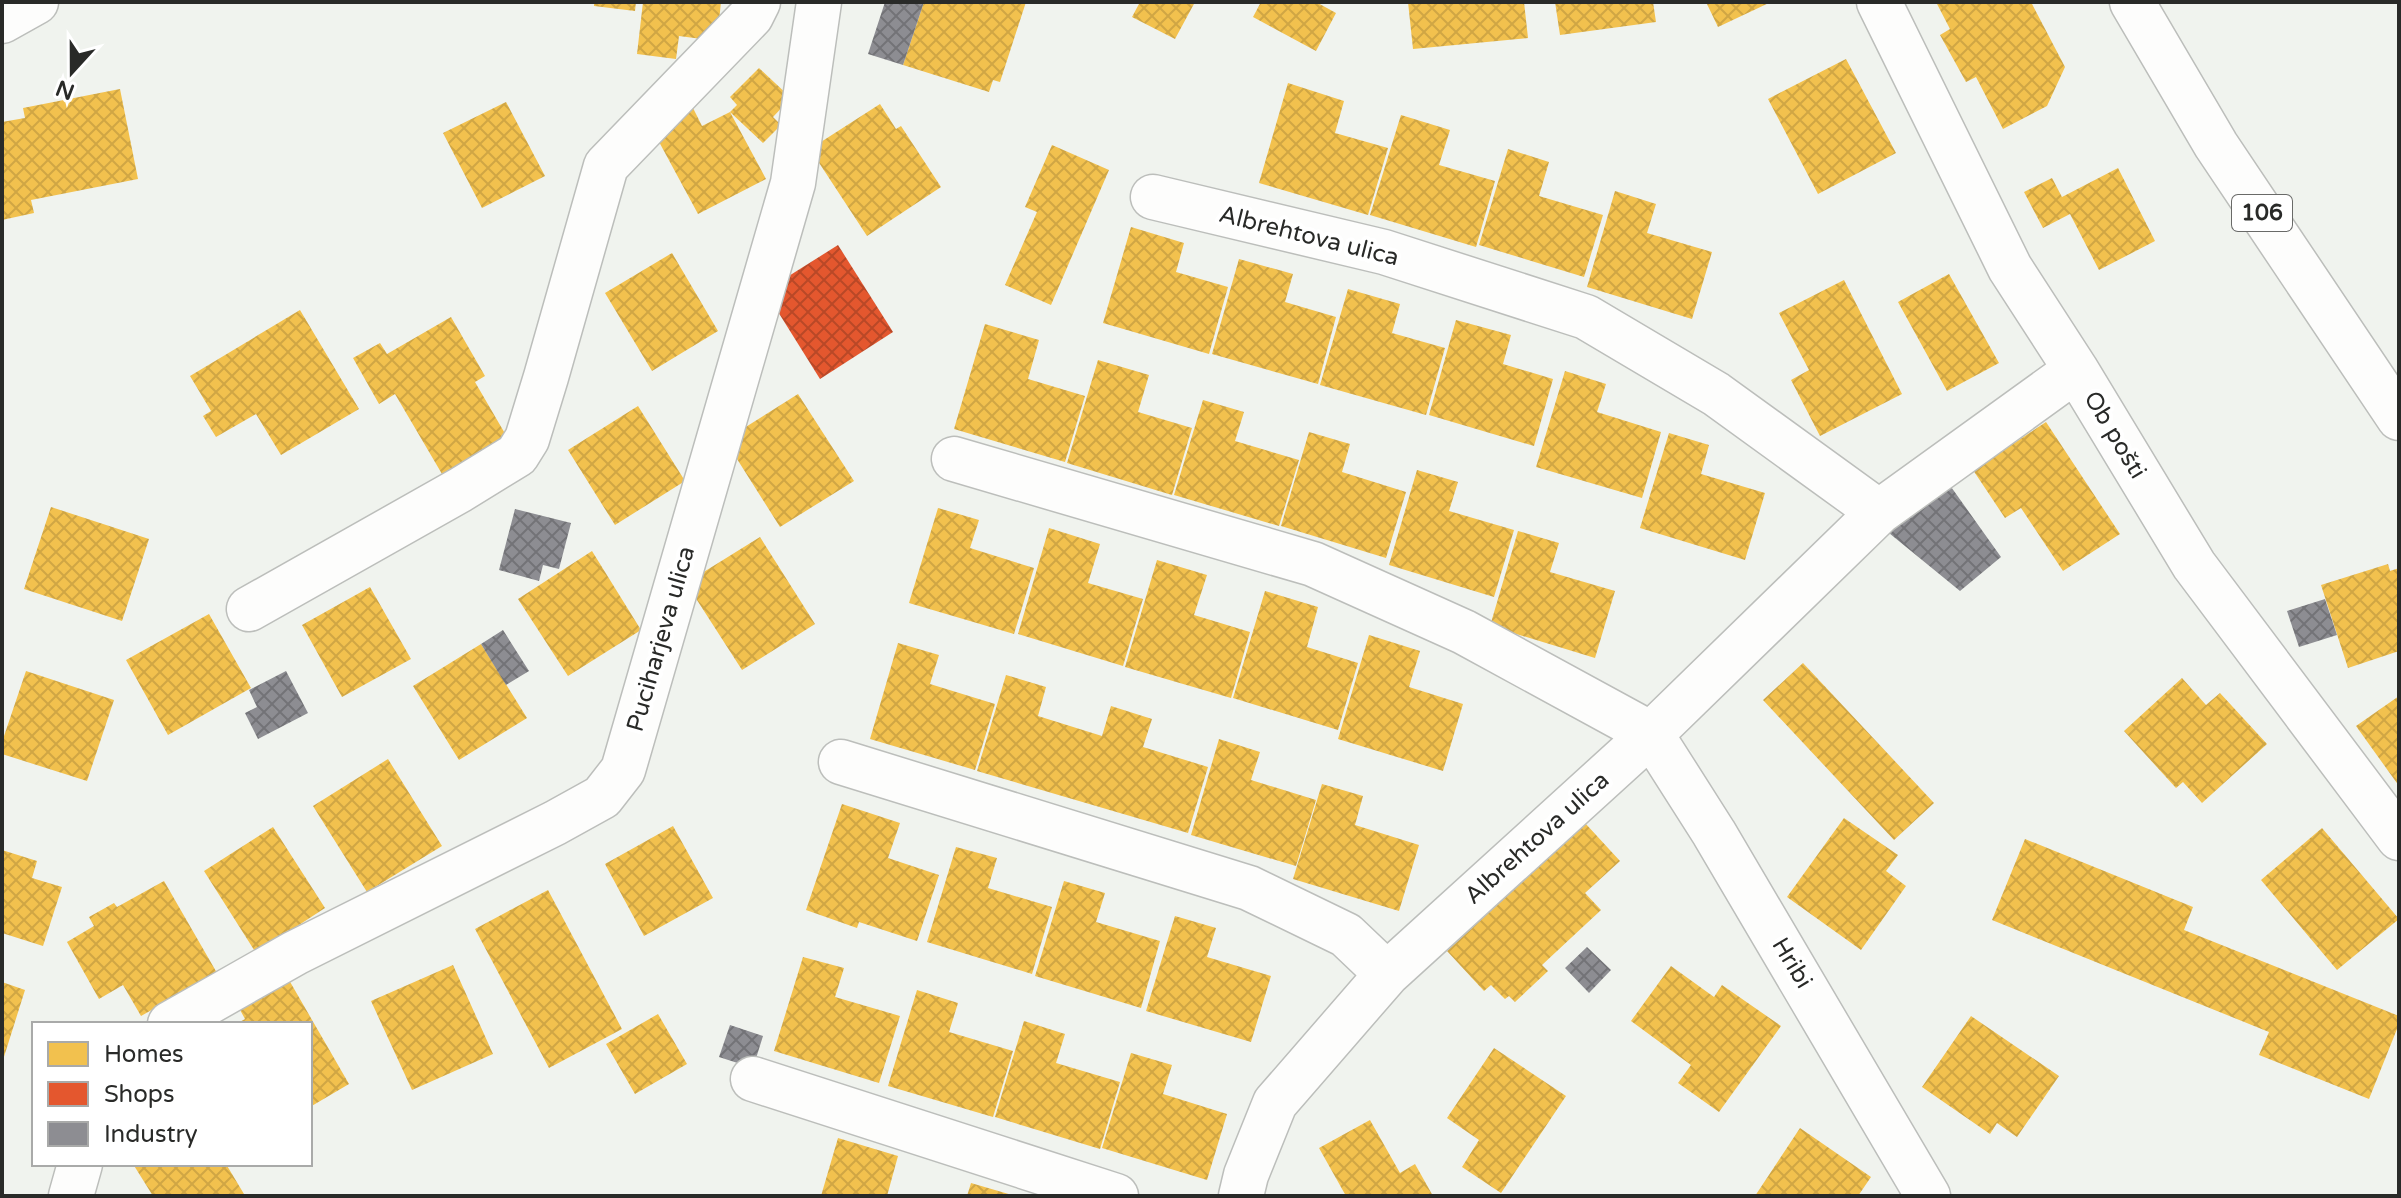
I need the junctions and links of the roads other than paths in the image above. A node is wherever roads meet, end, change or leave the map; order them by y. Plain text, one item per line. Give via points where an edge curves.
1 (36, 2) edge
2 (758, 2) edge
3 (819, 2) edge
4 (1879, 2) edge
5 (2132, 2) edge
6 (2, 21) edge
7 (1153, 197) dead end
8 (2076, 370) junction
9 (2399, 418) edge
10 (954, 459) dead end
11 (1879, 512) junction
12 (249, 609) dead end
13 (1651, 734) junction
14 (841, 762) dead end
15 (2399, 838) edge
16 (1387, 974) junction
17 (174, 1022) edge
18 (753, 1079) dead end
19 (79, 1166) edge
20 (71, 1196) edge
21 (1116, 1196) edge
22 (1241, 1196) edge
23 (1928, 1196) edge

1 - 6 street
2 - 12 street via 751,16 606,166 531,427 517,455
3 - 17 street, Puciharjeva ulica via 793,183 623,770 602,797 295,953
4 - 8 street, Ob pošti via 2010,268
5 - 9 street, 106 via 2216,145
7 - 11 street, Albrehtova ulica via 1384,252 1586,317 1716,394
8 - 11 street, Albrehtova ulica
8 - 15 street, Ob pošti via 2194,565
10 - 13 street via 1313,564 1464,632
11 - 13 street, Albrehtova ulica
13 - 16 street, Albrehtova ulica
13 - 23 street, Hribi
14 - 16 street via 1249,888 1346,935
16 - 22 street, Albrehtova ulica via 1275,1103
18 - 21 street
19 - 20 street

